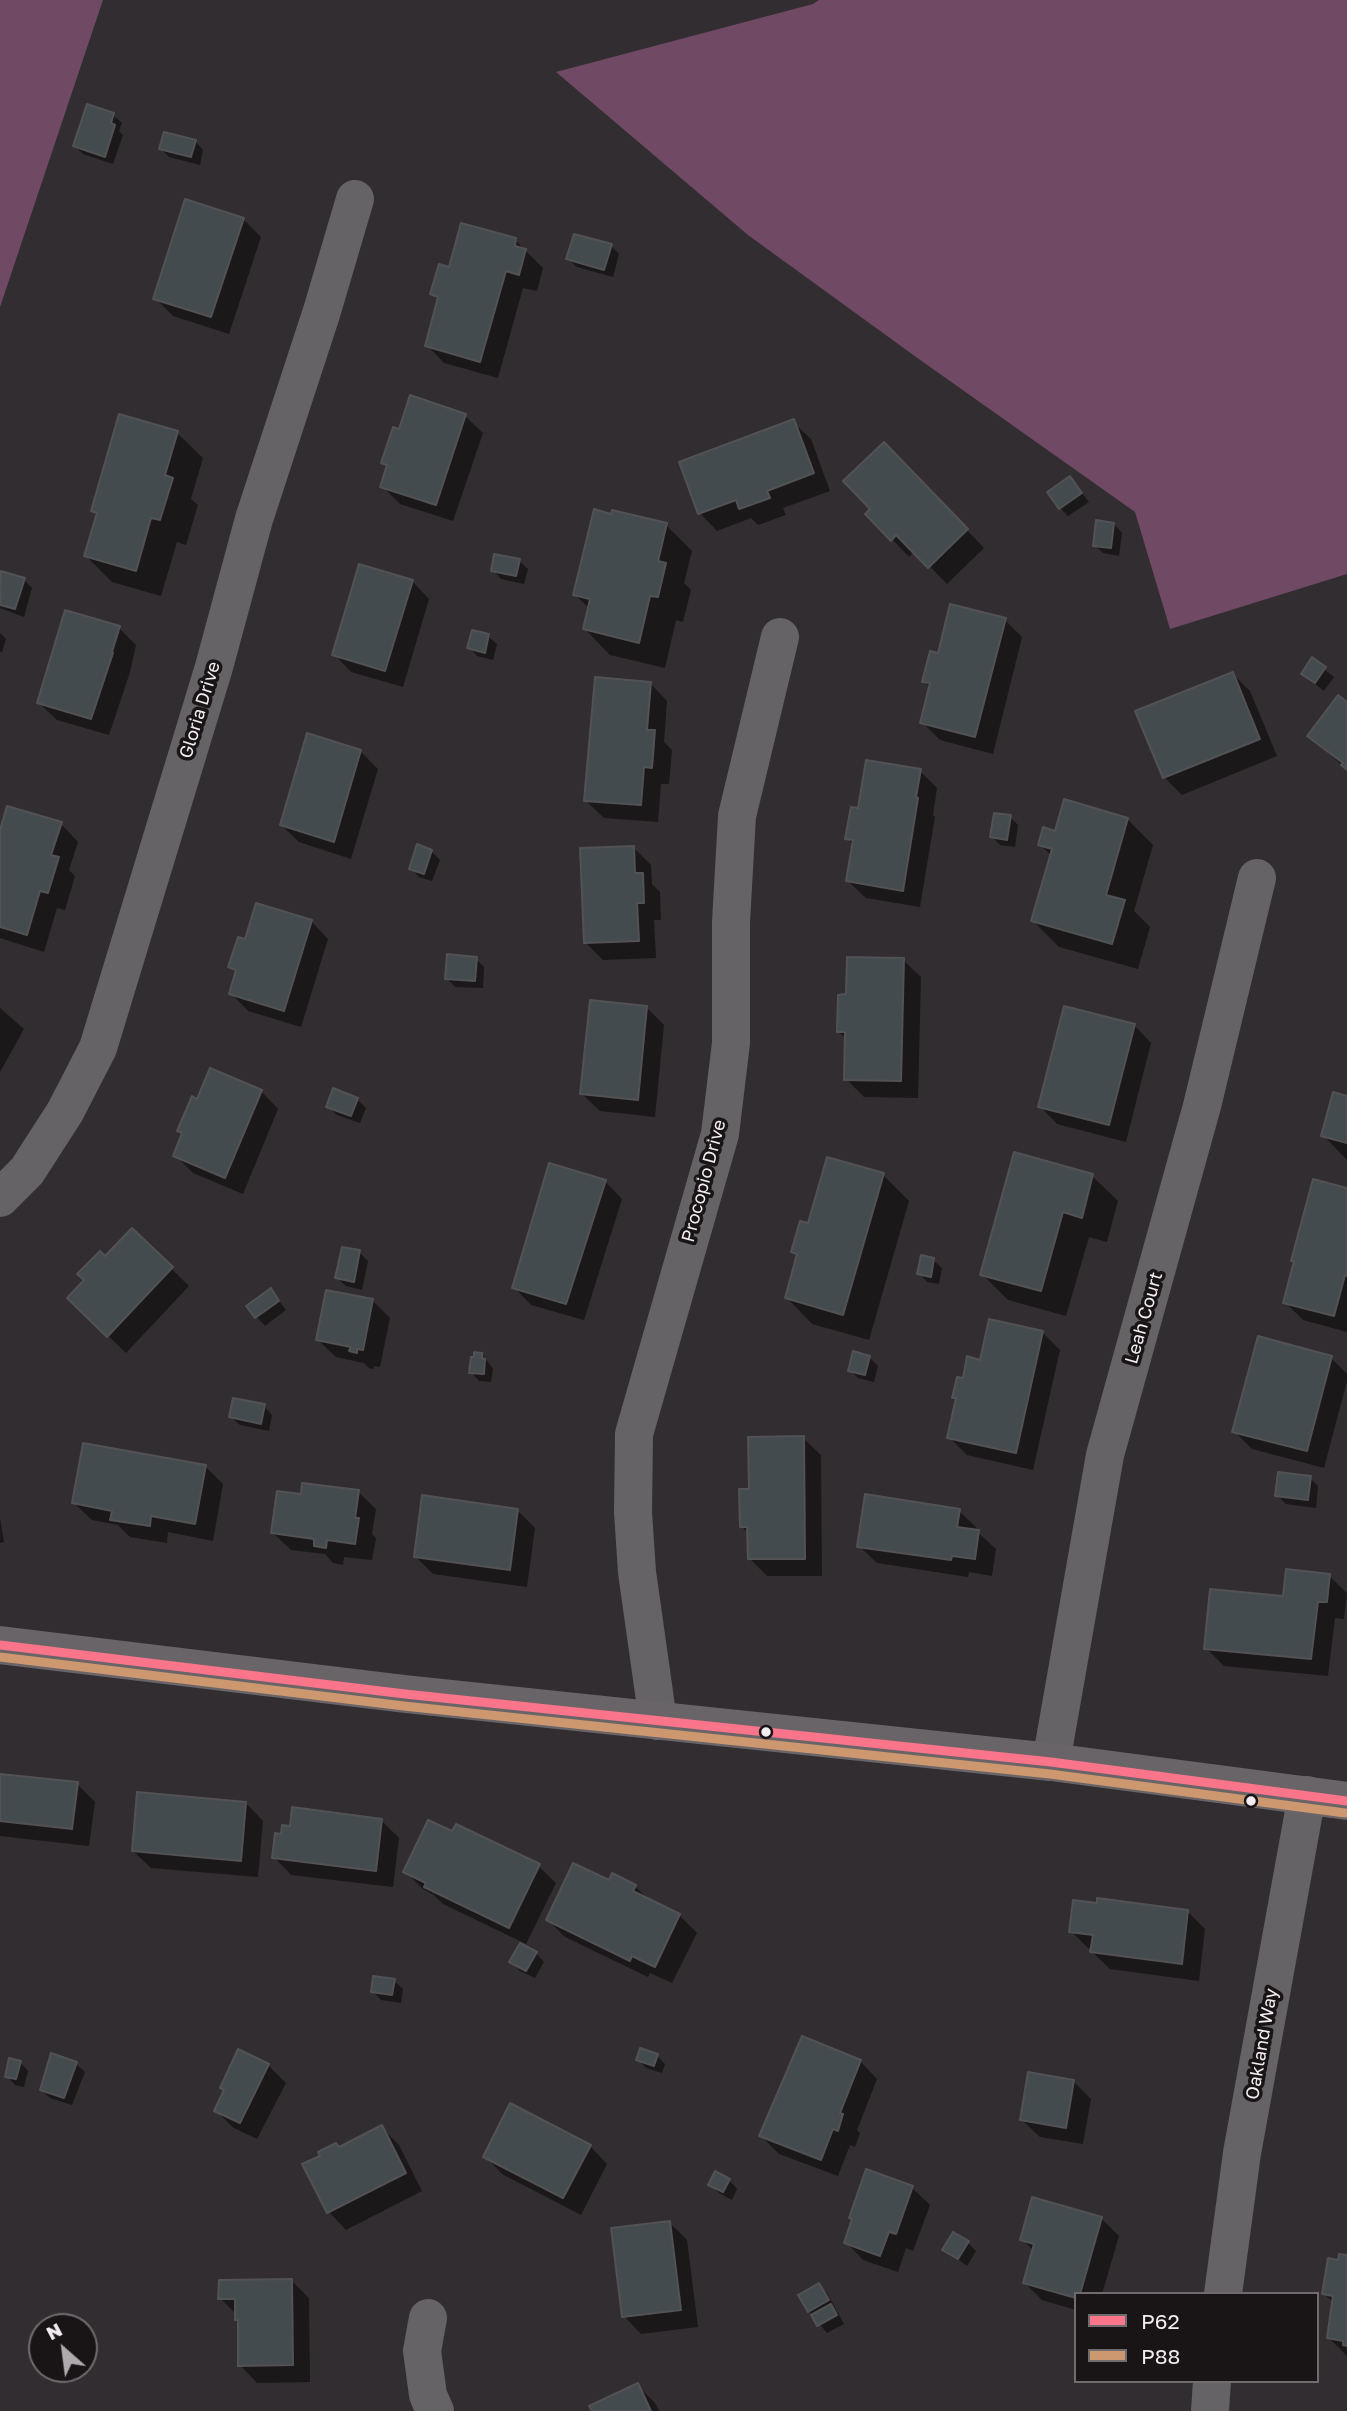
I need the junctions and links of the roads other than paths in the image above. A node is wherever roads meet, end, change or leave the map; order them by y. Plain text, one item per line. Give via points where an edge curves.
1 (355, 199) dead end
2 (780, 637) dead end
3 (1257, 878) dead end
4 (0, 1198) edge
5 (0, 1645) edge
6 (658, 1721) junction
7 (1051, 1762) junction
8 (1307, 1795) junction
9 (1347, 1801) edge
10 (1223, 2292) edge
11 (428, 2318) dead end
12 (1212, 2383) edge
13 (435, 2411) edge
14 (1210, 2411) edge

1 - 4 street, Gloria Drive via 254,519 98,1048 27,1171
2 - 6 street, Procopio Drive via 737,816 731,1043 720,1135 634,1434 636,1572
3 - 7 street, Leah Court via 1199,1120 1105,1455
5 - 6 main road
6 - 7 main road
7 - 8 main road
8 - 9 main road
8 - 10 street, Oakland Way via 1242,2153
11 - 13 street via 422,2351
12 - 14 street

